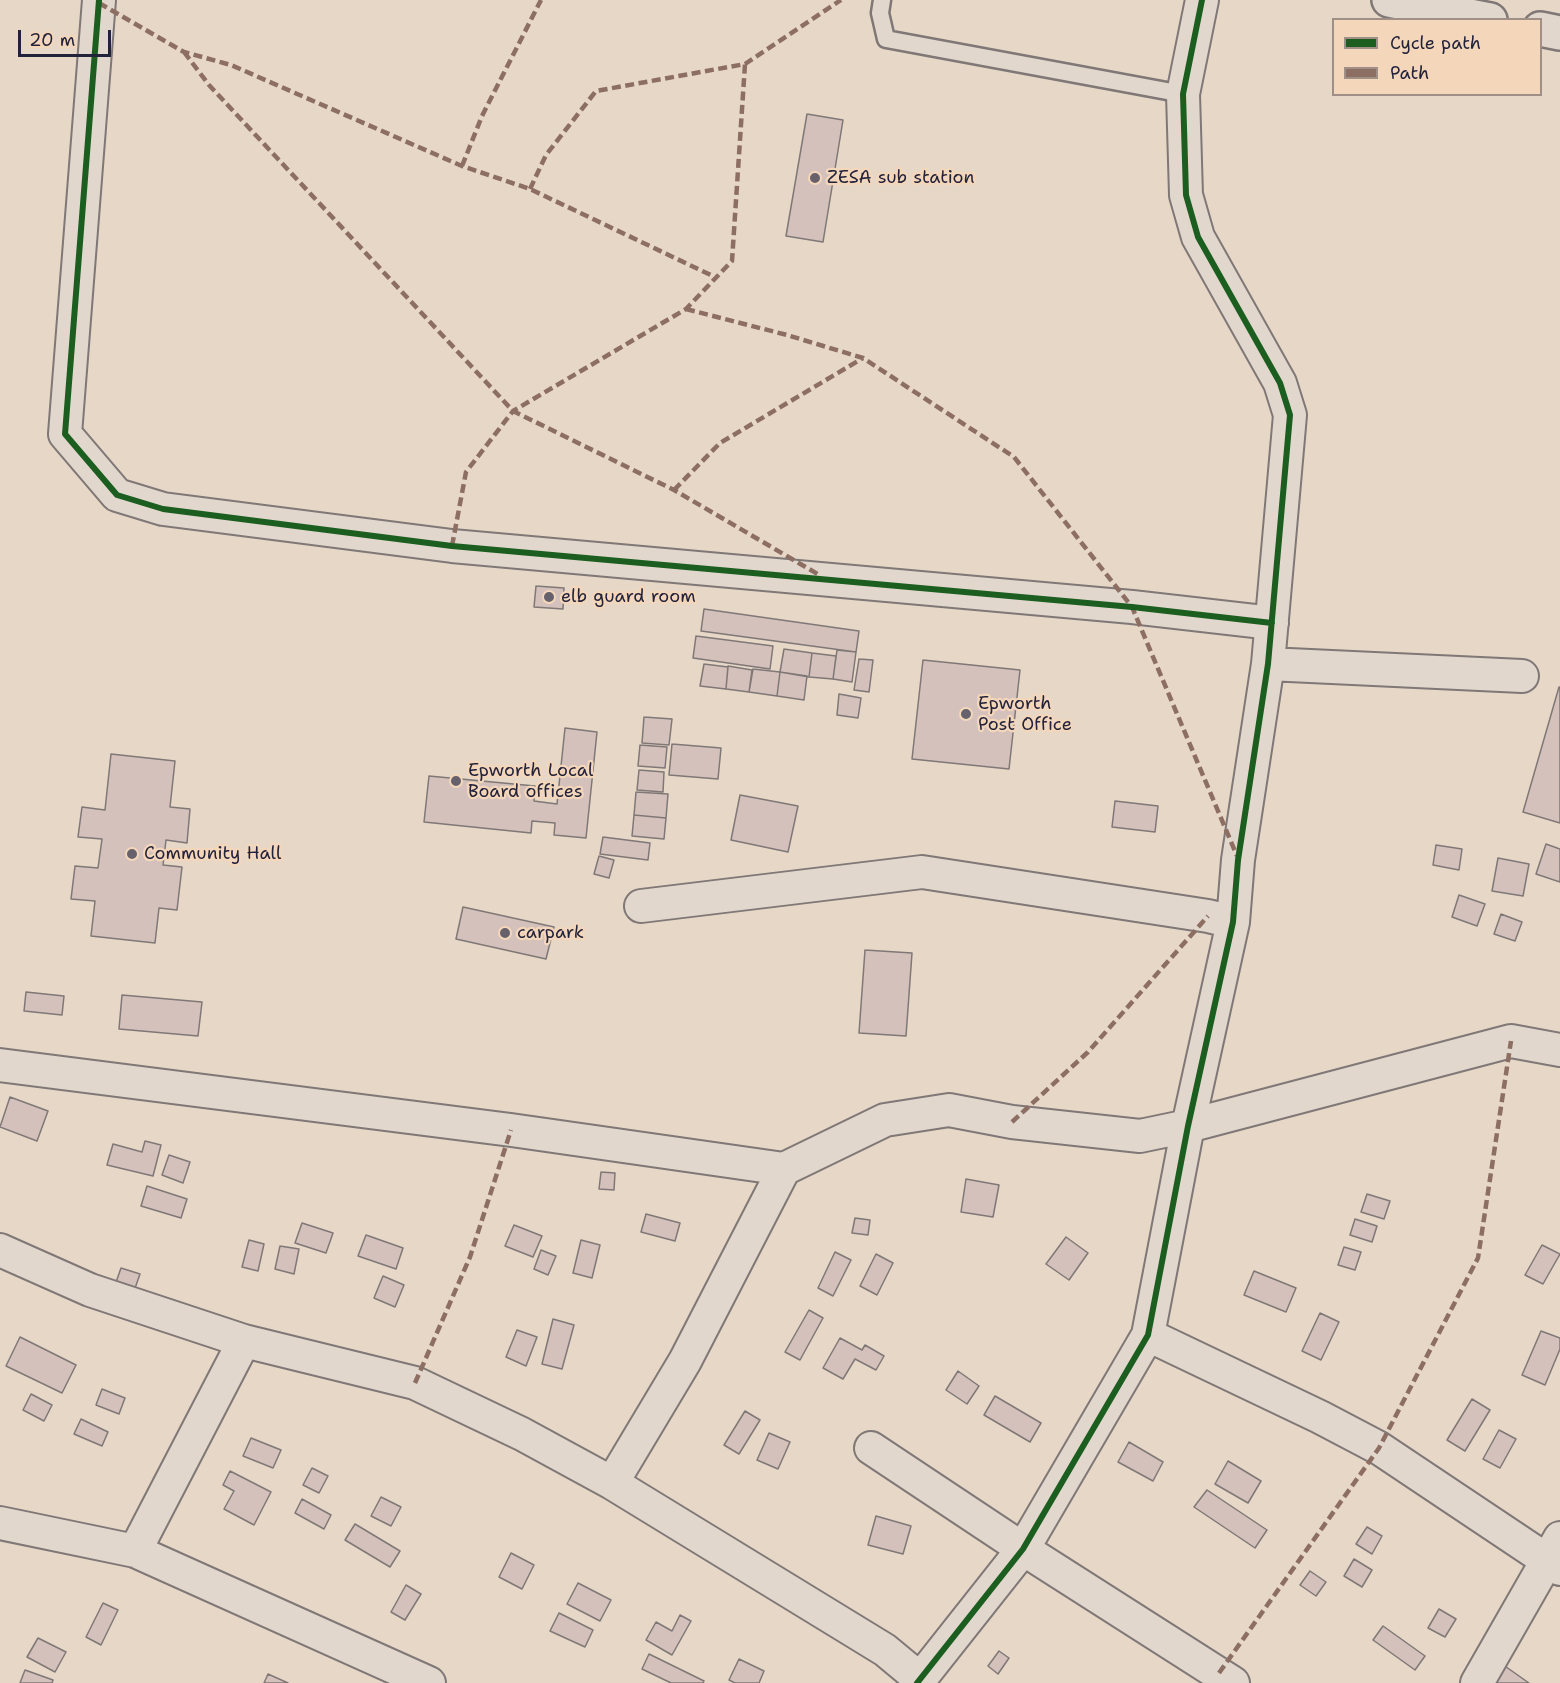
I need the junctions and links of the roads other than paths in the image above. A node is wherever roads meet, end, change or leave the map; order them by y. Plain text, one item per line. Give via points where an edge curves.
1 (99, 0) edge
2 (882, 0) edge
3 (1202, 0) edge
4 (1389, 0) edge
5 (1480, 18) edge
6 (1542, 29) edge
7 (1560, 33) edge
8 (1183, 94) junction
9 (1272, 623) junction
10 (1268, 664) junction
11 (1522, 675) dead end
12 (641, 906) dead end
13 (1233, 922) junction
14 (1560, 1050) edge
15 (0, 1065) edge
16 (1188, 1126) junction
17 (784, 1169) junction
18 (0, 1250) edge
19 (1148, 1335) junction
20 (244, 1341) junction
21 (871, 1448) dead end
22 (612, 1483) junction
23 (0, 1523) edge
24 (1023, 1549) junction
25 (135, 1551) junction
26 (1556, 1556) edge
27 (919, 1681) edge
28 (429, 1683) edge
29 (1233, 1683) edge
30 (1477, 1683) edge

1 - 9 street via 65,434 117,495 163,509 452,546
2 - 8 lane via 880,14 886,39
3 - 8 street
4 - 5 main road
6 - 7 main road
8 - 9 street via 1186,195 1198,237 1280,383 1290,415
9 - 10 street
10 - 11 street
10 - 13 street
12 - 13 street via 922,872
13 - 16 street
14 - 16 street via 1511,1041
15 - 17 street
16 - 17 street via 1140,1136 1012,1122 949,1110 885,1120
16 - 19 street
17 - 22 street via 685,1361
18 - 20 street via 90,1290
19 - 24 street
19 - 26 street via 1379,1448
20 - 22 street via 415,1383
20 - 25 street
21 - 24 street
22 - 27 street via 885,1650
23 - 25 street
24 - 27 street
24 - 29 street
25 - 28 street
26 - 30 street

